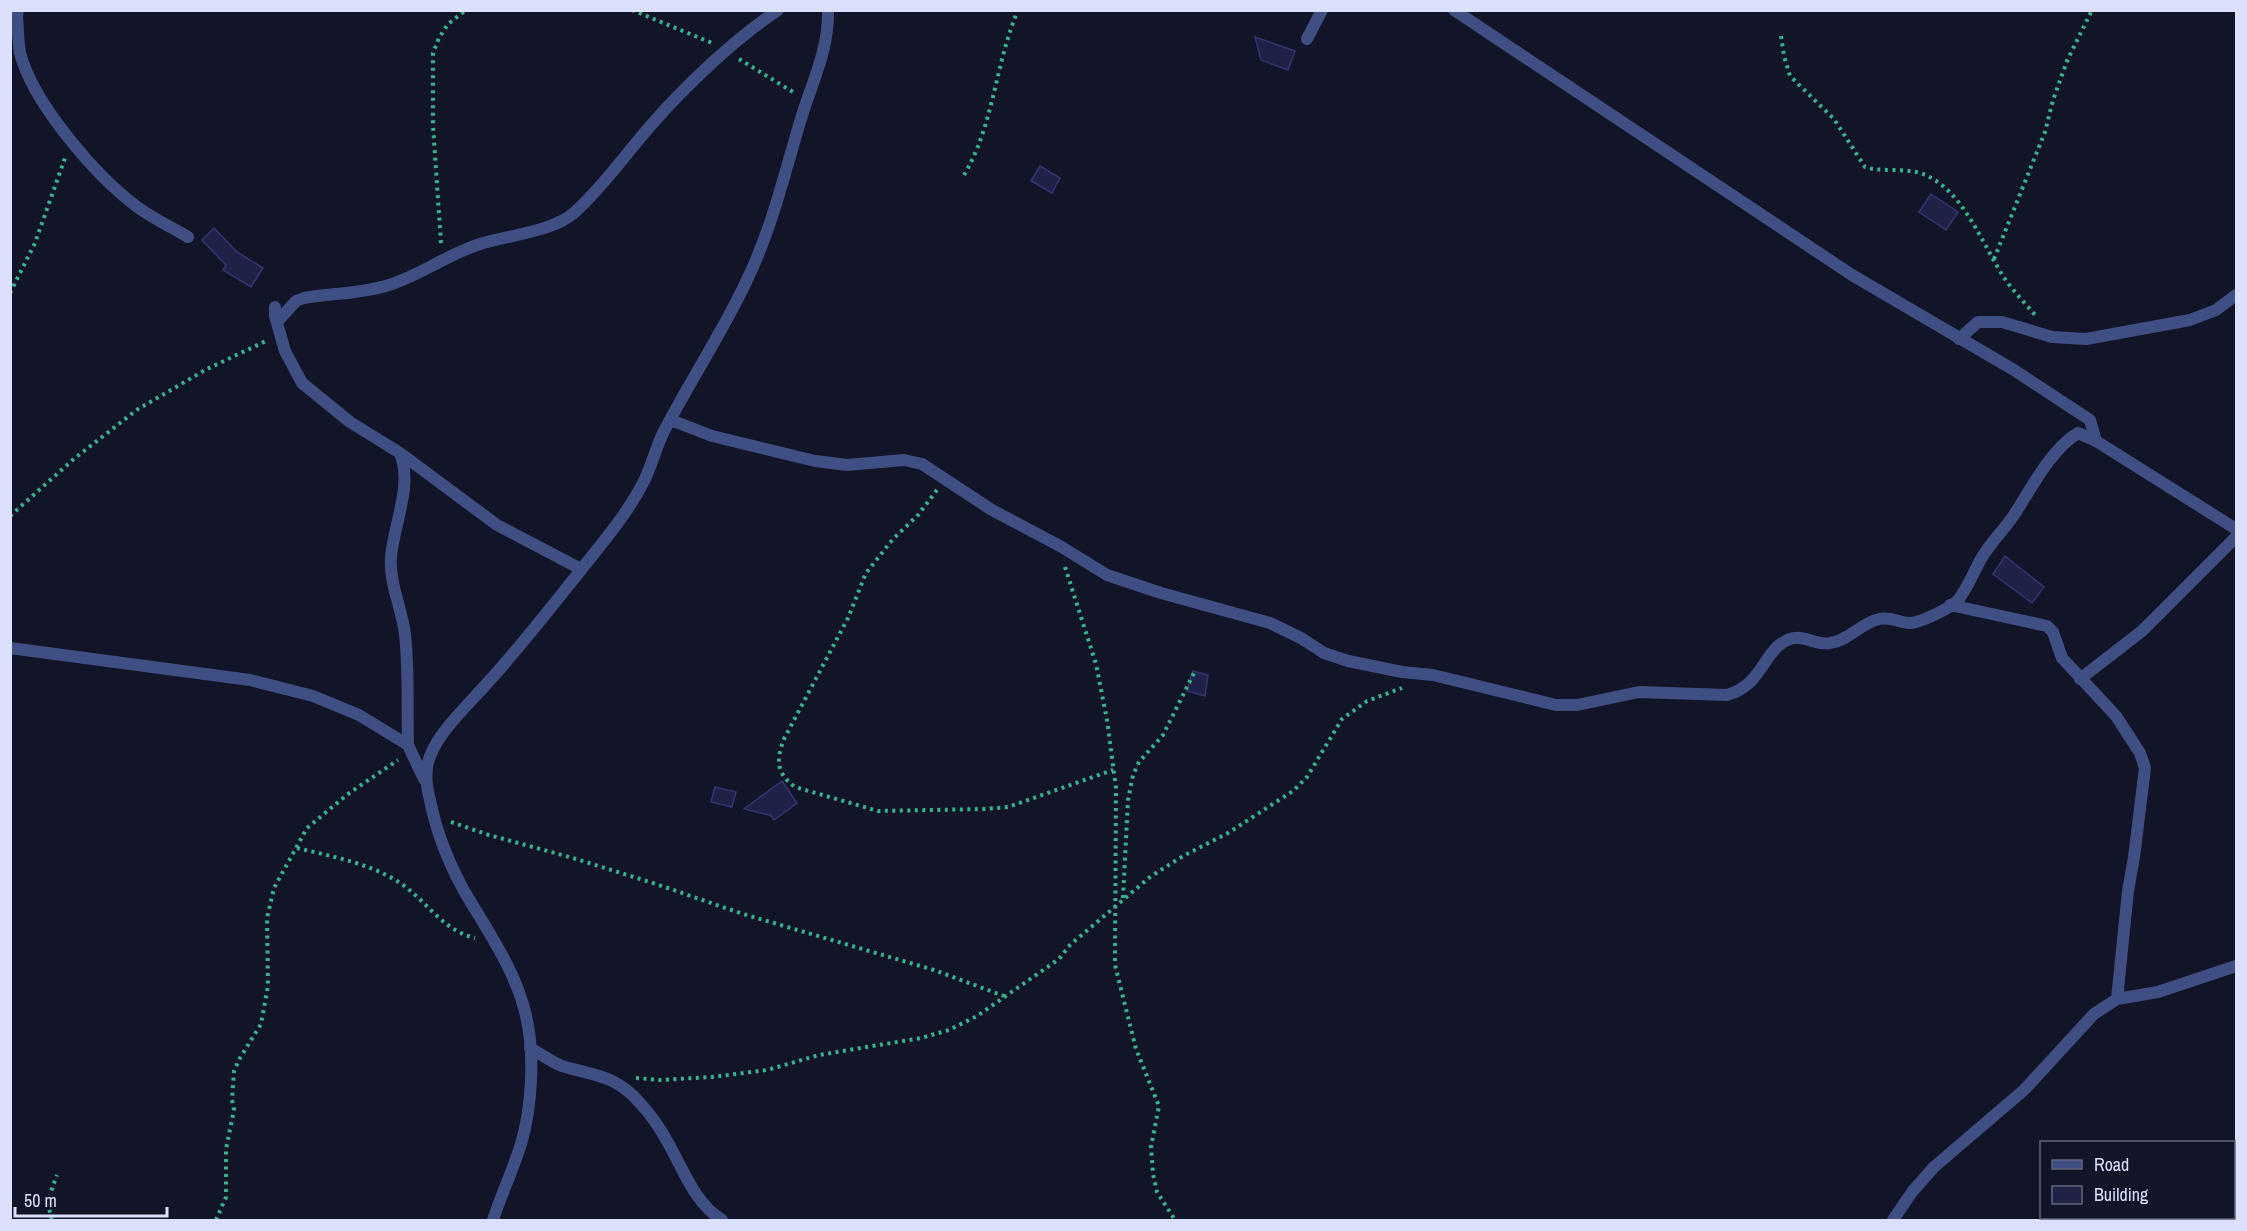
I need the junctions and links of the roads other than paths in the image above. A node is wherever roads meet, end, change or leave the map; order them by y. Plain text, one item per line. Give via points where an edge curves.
1 (18, 10) edge
2 (778, 10) edge
3 (828, 10) edge
4 (1322, 10) edge
5 (1454, 10) edge
6 (1307, 39) dead end
7 (188, 237) dead end
8 (2236, 295) edge
9 (275, 307) dead end
10 (278, 328) junction
11 (1959, 339) junction
12 (671, 420) junction
13 (2096, 441) junction
14 (400, 453) junction
15 (2236, 529) edge
16 (2236, 537) edge
17 (581, 569) junction
18 (1950, 605) junction
19 (10, 648) edge
20 (2080, 679) junction
21 (410, 748) junction
22 (426, 783) junction
23 (2236, 966) edge
24 (2117, 999) junction
25 (530, 1048) junction
26 (493, 1221) edge
27 (722, 1221) edge
28 (1893, 1221) edge

1 - 7 street via 20,53 46,109 109,183 137,207
2 - 10 street via 728,51 654,122 570,216 553,225 442,259 389,285 296,301
3 - 12 street via 825,48 773,214 748,279
4 - 6 street
5 - 11 street via 1852,275
8 - 11 street via 2216,310 2190,320 2086,339 2052,337 2002,322 1978,322
9 - 10 street
10 - 14 street via 302,383 350,422
11 - 13 street via 2090,420
12 - 17 street via 635,496
12 - 18 street via 712,436 825,463 915,462 1107,575 1270,622 1337,657 1556,705 1577,705 1639,692 1739,692 1787,640 1831,643 1878,619 1911,623
13 - 15 street
13 - 18 street via 2078,433 2069,438 1983,555 1956,603
14 - 17 street via 496,525
14 - 21 street via 404,486 391,571 405,632
16 - 20 street via 2142,631
17 - 22 street via 437,739 429,758
18 - 20 street via 2047,626 2062,657
19 - 21 street via 250,680 313,696 360,715
20 - 24 street via 2116,716 2145,768
21 - 22 street
22 - 25 street via 444,848 521,997
23 - 24 street via 2158,992
24 - 28 street via 2094,1014 2024,1090 1934,1167
25 - 26 street via 528,1111 521,1144
25 - 27 street via 560,1065 606,1076 626,1089 667,1140 702,1202

